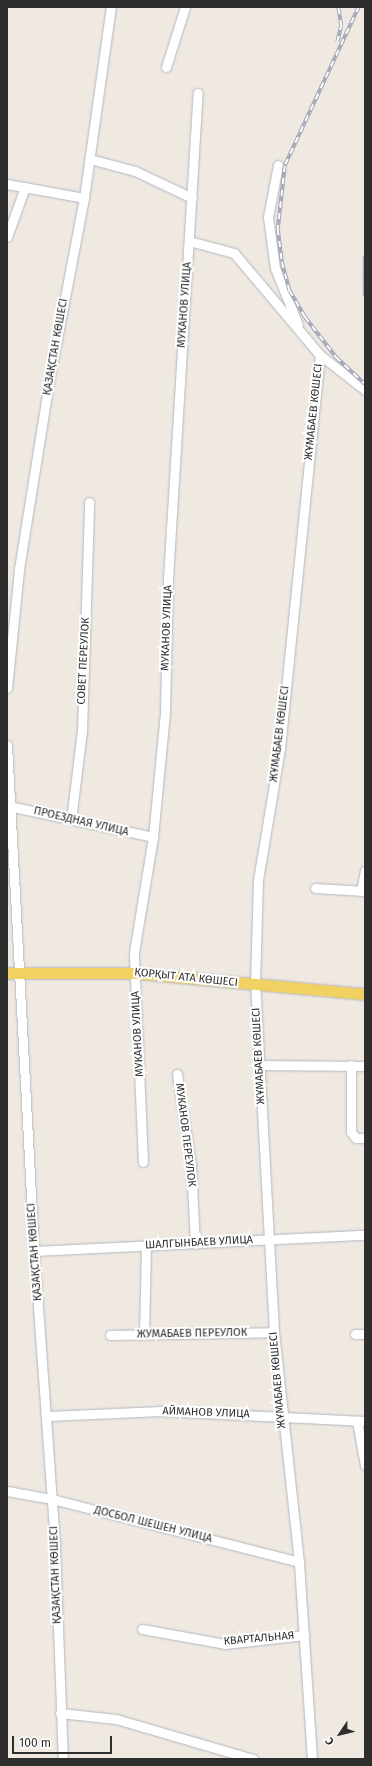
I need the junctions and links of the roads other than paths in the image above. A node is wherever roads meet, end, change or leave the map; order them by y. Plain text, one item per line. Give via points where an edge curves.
1 (111, 7) edge
2 (185, 7) edge
3 (166, 67) dead end
4 (198, 93) dead end
5 (90, 159) junction
6 (278, 165) dead end
7 (7, 184) edge
8 (24, 187) junction
9 (84, 198) junction
10 (192, 198) junction
11 (7, 237) edge
12 (189, 241) junction
13 (302, 334) junction
14 (320, 355) junction
15 (365, 390) edge
16 (89, 502) dead end
17 (7, 688) edge
18 (7, 745) edge
19 (9, 806) junction
20 (71, 820) junction
21 (153, 837) junction
22 (365, 870) edge
23 (315, 888) dead end
24 (363, 891) edge
25 (7, 973) edge
26 (135, 973) junction
27 (20, 974) junction
28 (255, 985) junction
29 (365, 994) edge
30 (260, 1065) junction
31 (351, 1066) junction
32 (365, 1066) edge
33 (177, 1074) dead end
34 (365, 1138) edge
35 (144, 1162) dead end
36 (365, 1235) edge
37 (269, 1240) junction
38 (195, 1244) junction
39 (146, 1246) junction
40 (34, 1251) junction
41 (274, 1332) junction
42 (144, 1334) junction
43 (355, 1334) dead end
44 (365, 1334) edge
45 (110, 1336) dead end
46 (47, 1416) junction
47 (280, 1416) junction
48 (361, 1421) edge
49 (365, 1464) edge
50 (7, 1491) edge
51 (52, 1499) junction
52 (298, 1562) junction
53 (142, 1629) dead end
54 (304, 1635) junction
55 (60, 1713) junction
56 (63, 1759) edge
57 (253, 1759) edge
58 (312, 1759) edge

1 - 5 street, ҚАЗАҚСТАН КӨШЕСІ
2 - 3 street
4 - 10 street, МУКАНОВ УЛИЦА
5 - 9 street, ҚАЗАҚСТАН КӨШЕСІ
5 - 10 street via 135,171
6 - 13 street via 269,225 275,268
7 - 8 street
8 - 9 street
8 - 11 street
9 - 17 street, ҚАЗАҚСТАН КӨШЕСІ via 50,376 20,561
10 - 12 street, МУКАНОВ УЛИЦА
12 - 13 street via 234,253
12 - 21 street, МУКАНОВ УЛИЦА via 169,570 165,712
13 - 14 street
14 - 15 street
14 - 28 street, ЖҰМАБАЕВ КӨШЕСІ via 280,748 258,880
16 - 20 street, СОВЕТ ПЕРЕУЛОК via 88,592 80,691 82,731
18 - 19 street, ҚАЗАҚСТАН КӨШЕСІ
19 - 20 street, ПРОЕЗДНАЯ УЛИЦА
19 - 27 street, ҚАЗАҚСТАН КӨШЕСІ
20 - 21 street, ПРОЕЗДНАЯ УЛИЦА
21 - 26 street, МУКАНОВ УЛИЦА via 134,952
22 - 24 street
23 - 24 street
25 - 27 main road, ҚОРҚЫТ АТА КӨШЕСІ
26 - 27 main road, ҚОРҚЫТ АТА КӨШЕСІ
26 - 28 main road, ҚОРҚЫТ АТА КӨШЕСІ
26 - 35 street, МУКАНОВ УЛИЦА
27 - 40 street, ҚАЗАҚСТАН КӨШЕСІ
28 - 29 main road, ҚОРҚЫТ АТА КӨШЕСІ
28 - 30 street, ЖҰМАБАЕВ КӨШЕСІ
30 - 31 street
30 - 37 street, ЖҰМАБАЕВ КӨШЕСІ
31 - 32 street
31 - 34 street via 351,1132 356,1138
33 - 38 street, МУКАНОВ ПЕРЕУЛОК via 191,1165
36 - 37 street, ШАЛГЫНБАЕВ УЛИЦА
37 - 38 street, ШАЛГЫНБАЕВ УЛИЦА
37 - 41 street, ЖҰМАБАЕВ КӨШЕСІ
38 - 39 street, ШАЛГЫНБАЕВ УЛИЦА
39 - 40 street, ШАЛГЫНБАЕВ УЛИЦА
39 - 42 street
40 - 46 street, ҚАЗАҚСТАН КӨШЕСІ
41 - 42 street, ЖУМАБАЕВ ПЕРЕУЛОК
41 - 47 street, ЖҰМАБАЕВ КӨШЕСІ
42 - 45 street, ЖУМАБАЕВ ПЕРЕУЛОК
43 - 44 street
46 - 47 street, АЙМАНОВ УЛИЦА via 160,1411
46 - 51 street, ҚАЗАҚСТАН КӨШЕСІ
47 - 48 street, АЙМАНОВ УЛИЦА
47 - 52 street, ЖҰМАБАЕВ КӨШЕСІ
48 - 49 street
50 - 51 street, ДОСБОЛ ШЕШЕН УЛИЦА
51 - 52 street, ДОСБОЛ ШЕШЕН УЛИЦА
51 - 55 street, ҚАЗАҚСТАН КӨШЕСІ
52 - 54 street, ЖҰМАБАЕВ КӨШЕСІ
53 - 54 street, КВАРТАЛЬНАЯ via 225,1644
54 - 58 street, ЖҰМАБАЕВ КӨШЕСІ
55 - 56 street, ҚАЗАҚСТАН КӨШЕСІ
55 - 57 street via 116,1719

